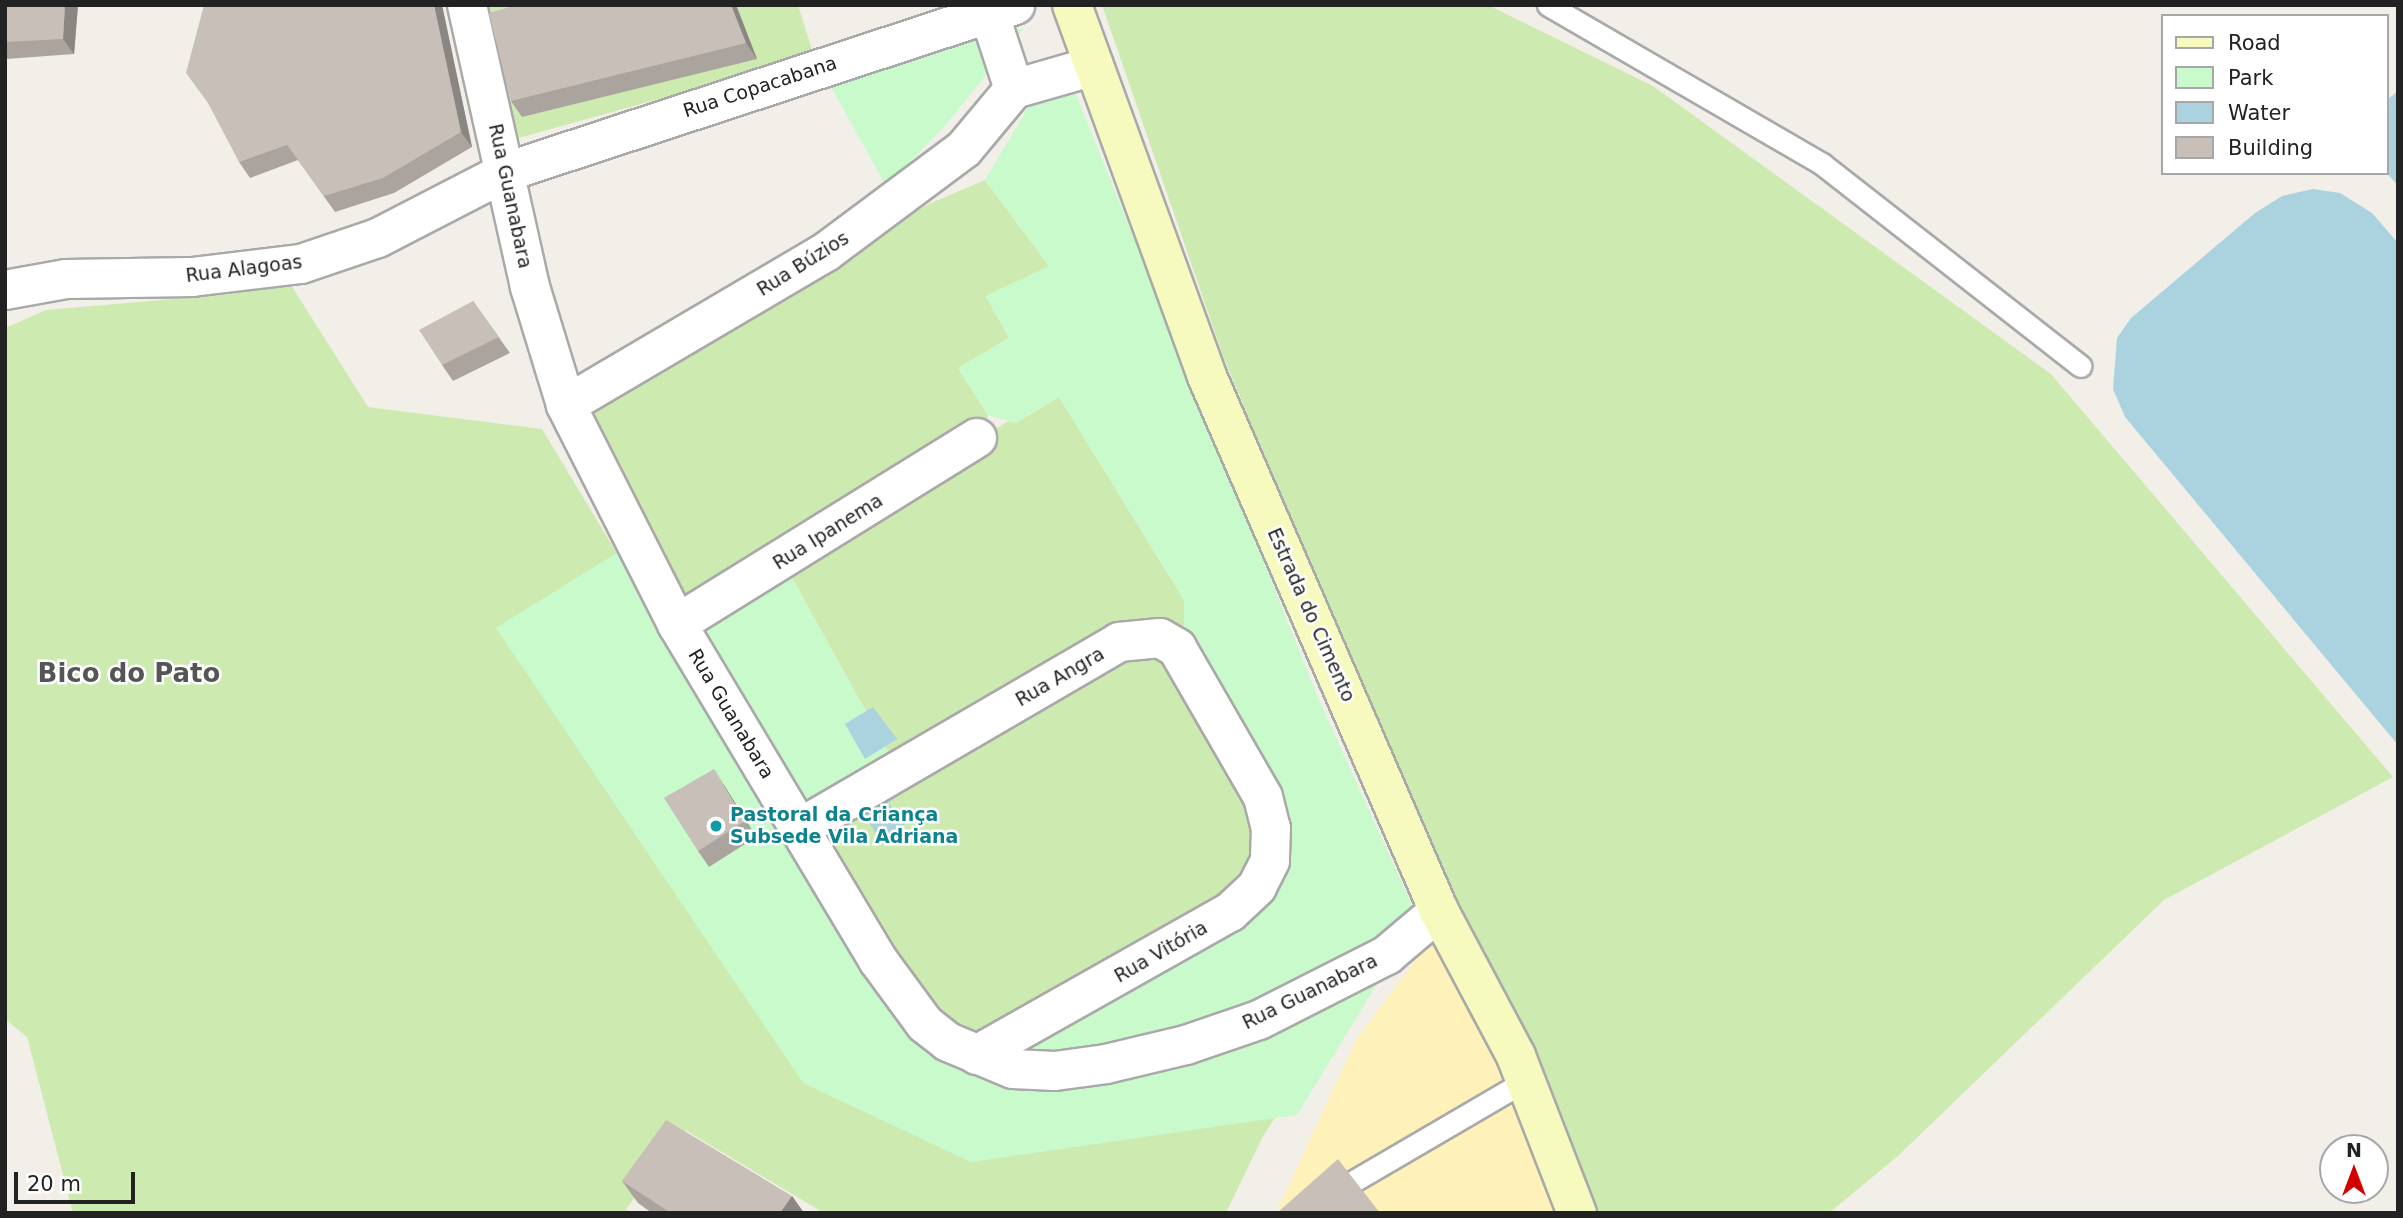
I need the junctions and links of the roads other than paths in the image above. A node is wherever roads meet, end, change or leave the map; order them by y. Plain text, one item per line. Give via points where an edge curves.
1 (467, 5) edge
2 (1072, 5) edge
3 (1548, 5) edge
4 (1002, 9) edge
5 (1094, 66) junction
6 (1014, 89) junction
7 (506, 172) junction
8 (5, 290) edge
9 (2081, 366) dead end
10 (566, 405) junction
11 (977, 438) dead end
12 (677, 624) junction
13 (1263, 797) joint
14 (800, 828) junction
15 (1439, 911) junction
16 (976, 1055) junction
17 (1525, 1081) junction
18 (1299, 1213) edge
19 (1577, 1213) edge

1 - 7 street, Rua Guanabara
2 - 5 street, Estrada do Cimento
3 - 9 lane via 1822,164
4 - 6 street
4 - 7 street, Rua Copacabana
5 - 6 street
5 - 15 street, Estrada do Cimento via 1206,374
6 - 10 street, Rua Búzios via 964,149 826,253
7 - 8 street, Rua Alagoas via 378,238 301,264 192,277 66,279
7 - 10 street, Rua Guanabara via 530,287
10 - 12 street, Rua Guanabara
11 - 12 street, Rua Ipanema
12 - 14 street, Rua Guanabara
13 - 14 street, Rua Angra via 1177,649 1160,638 1144,637 1119,642
13 - 16 street, Rua Vitória via 1271,828 1270,861 1257,887 1230,912
14 - 16 street, Rua Guanabara via 901,996 948,1042
15 - 16 street, Rua Guanabara via 1387,955 1334,985 1259,1020 1186,1045 1055,1071 1013,1069
15 - 17 street, Estrada do Cimento
17 - 18 lane
17 - 19 street, Estrada do Cimento

